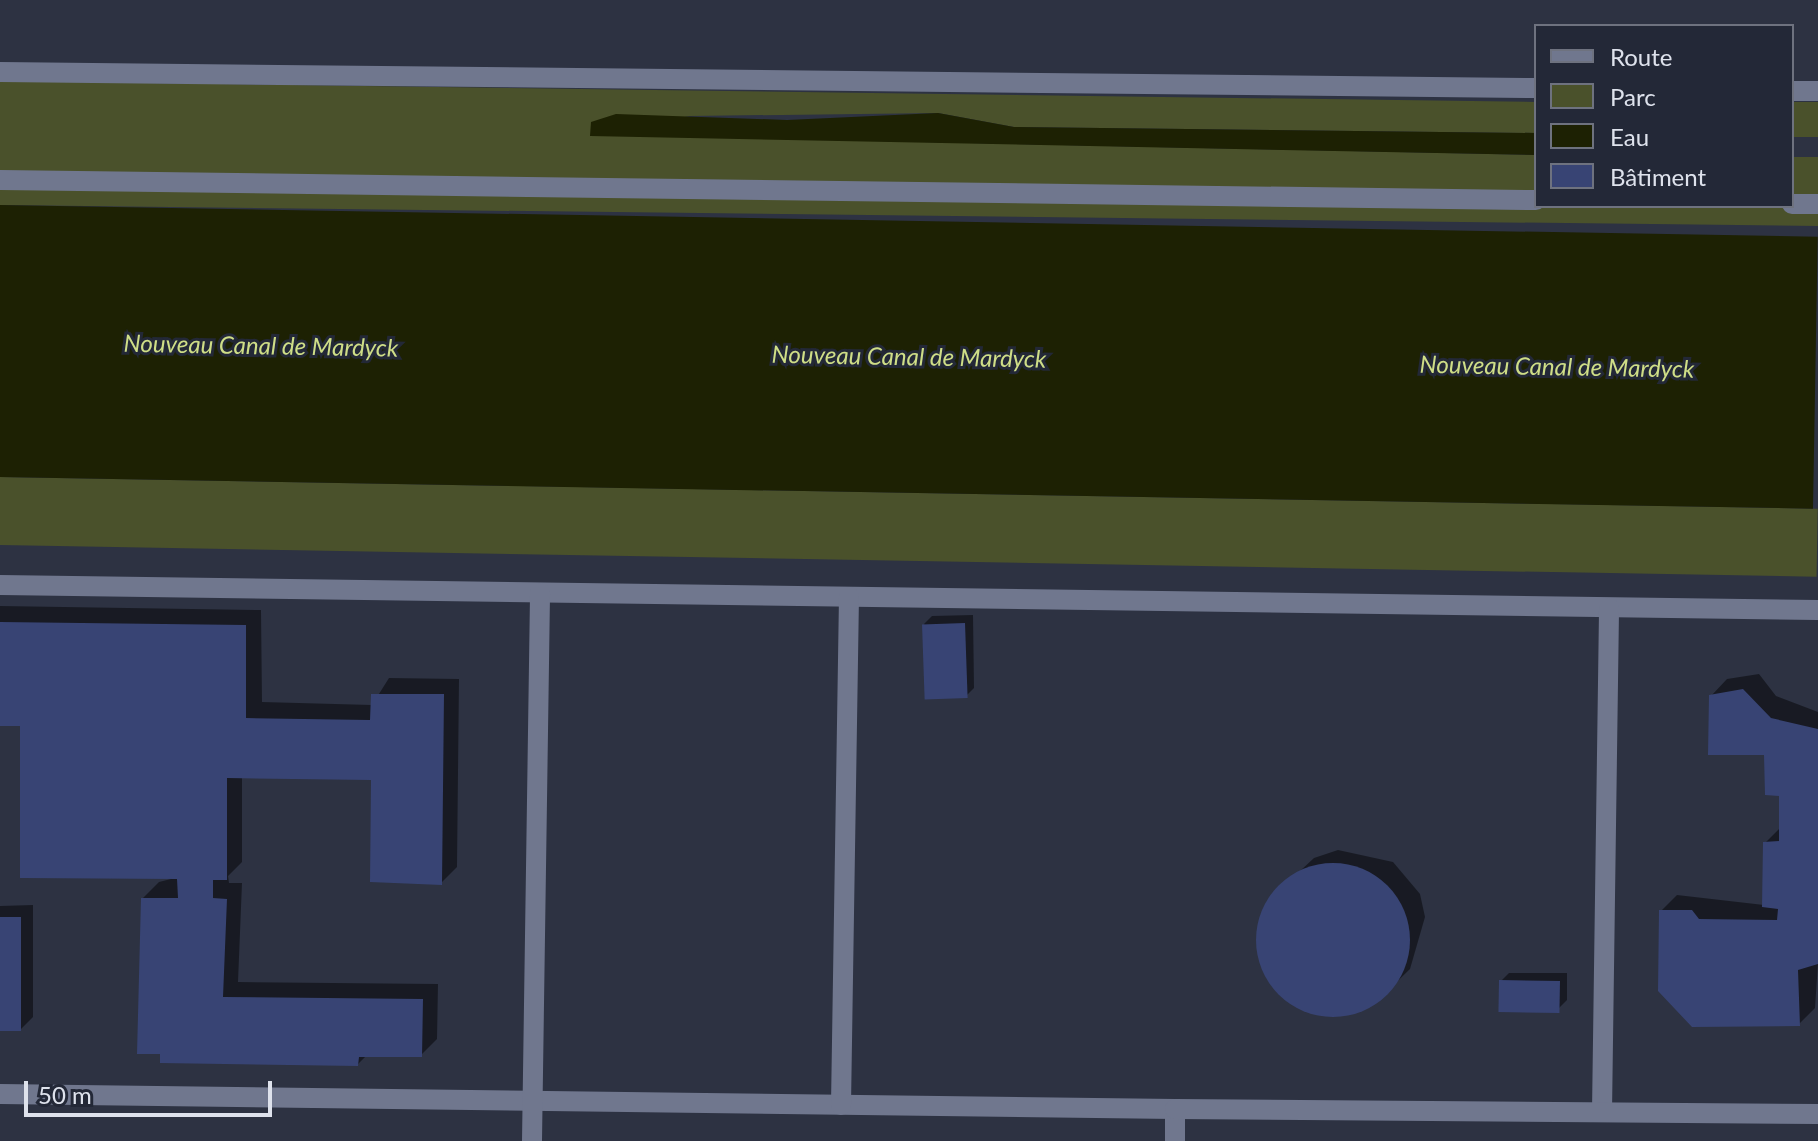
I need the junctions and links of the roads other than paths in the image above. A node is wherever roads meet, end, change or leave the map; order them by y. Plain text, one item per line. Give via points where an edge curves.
1 (0, 72) edge
2 (1534, 88) edge
3 (1794, 91) edge
4 (1818, 91) edge
5 (0, 180) edge
6 (1534, 200) edge
7 (1794, 204) edge
8 (1818, 204) edge
9 (0, 585) edge
10 (540, 593) junction
11 (849, 597) junction
12 (1609, 608) junction
13 (1818, 610) edge
14 (0, 1094) edge
15 (533, 1101) junction
16 (841, 1105) junction
17 (1175, 1109) junction
18 (1602, 1112) junction
19 (1818, 1114) edge
20 (532, 1141) edge
21 (1175, 1141) edge

1 - 2 lane
3 - 4 lane
5 - 6 lane
7 - 8 lane
9 - 10 lane
10 - 11 lane
10 - 15 lane
11 - 12 lane
11 - 16 lane
12 - 13 lane
12 - 18 lane
14 - 15 lane
15 - 16 lane
15 - 20 lane
16 - 17 lane
17 - 18 lane
17 - 21 lane
18 - 19 lane

